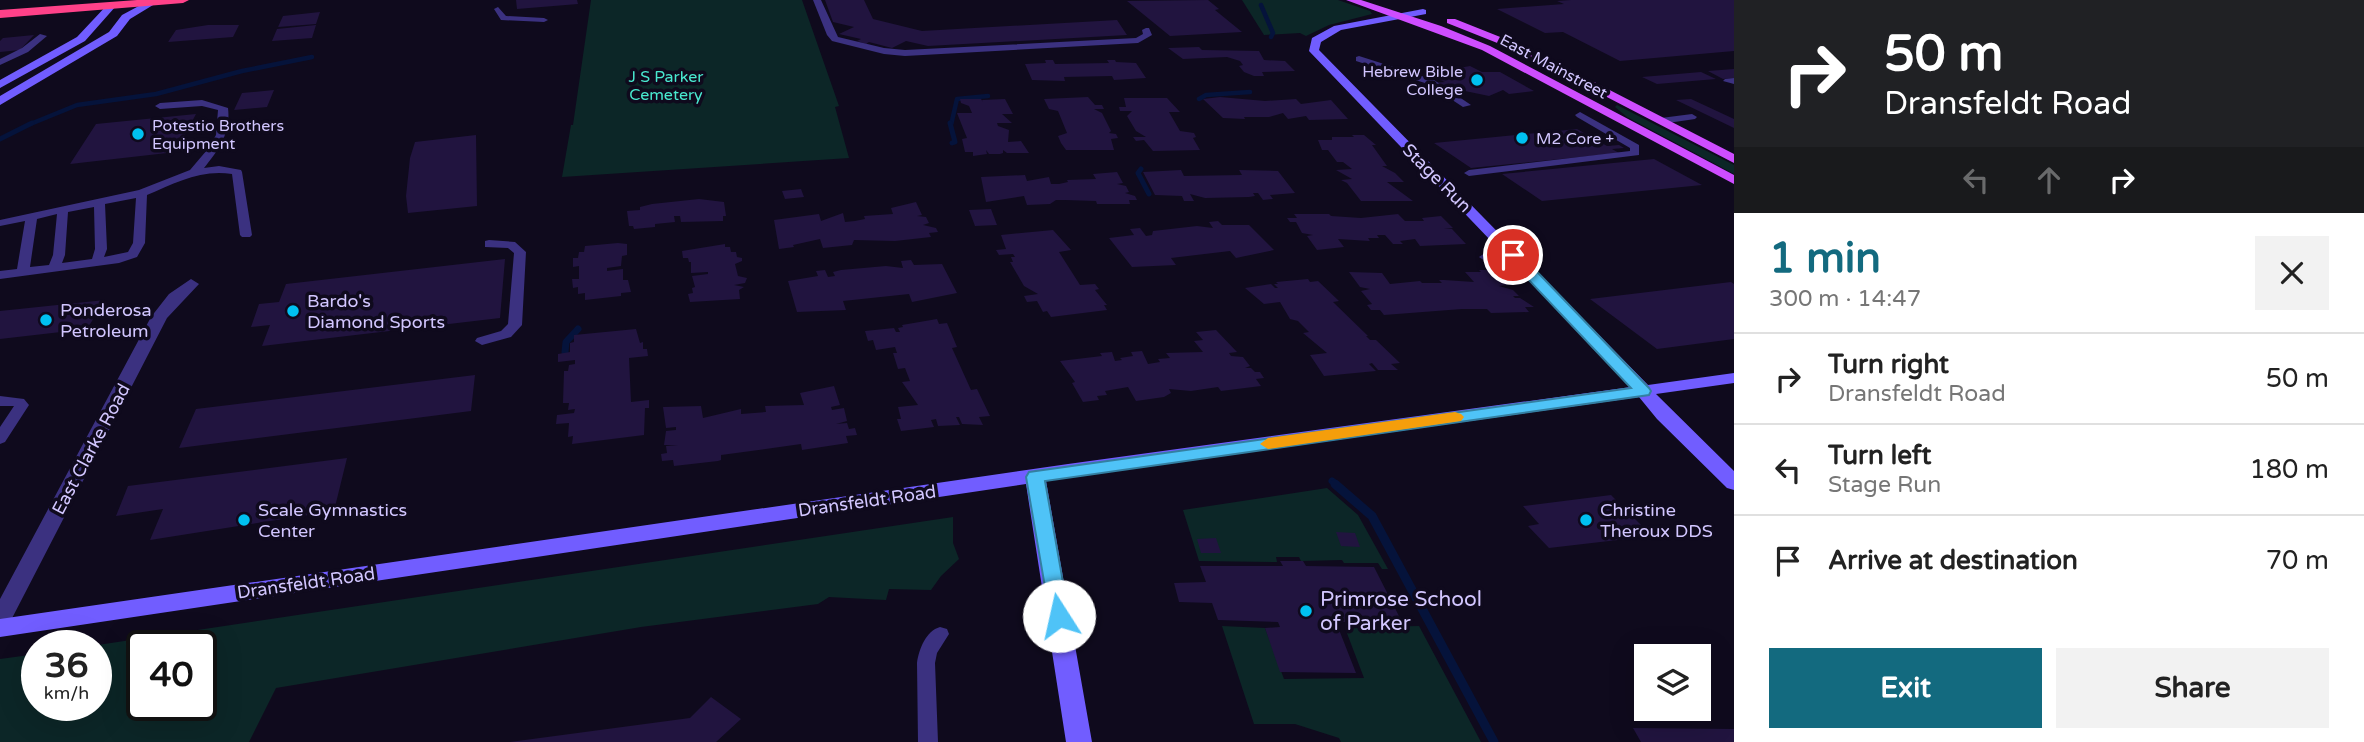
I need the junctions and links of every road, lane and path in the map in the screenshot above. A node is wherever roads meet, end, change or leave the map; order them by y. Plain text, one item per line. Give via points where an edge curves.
1 (25, 0) edge
2 (96, 0) edge
3 (136, 0) edge
4 (183, 0) edge
5 (817, 0) edge
6 (1351, 0) edge
7 (1386, 0) edge
8 (153, 2) junction
9 (0, 4) edge
10 (111, 6) junction
11 (498, 9) dead end
12 (1423, 12) junction
13 (0, 14) edge
14 (1401, 16) junction
15 (544, 20) dead end
16 (1146, 30) dead end
17 (43, 36) dead end
18 (1467, 40) junction
19 (1359, 59) dead end
20 (0, 62) edge
21 (1560, 69) junction
22 (0, 85) edge
23 (0, 100) edge
24 (1466, 105) dead end
25 (160, 106) dead end
26 (1580, 115) dead end
27 (1692, 117) dead end
28 (1661, 121) junction
29 (1734, 159) edge
30 (194, 172) junction
31 (1469, 173) dead end
32 (1734, 180) edge
33 (142, 193) junction
34 (99, 202) junction
35 (63, 209) junction
36 (32, 216) junction
37 (0, 223) edge
38 (246, 236) dead end
39 (489, 244) dead end
40 (1513, 255) junction
41 (1485, 257) dead end
42 (97, 262) junction
43 (54, 268) junction
44 (23, 272) junction
45 (0, 275) edge
46 (191, 284) dead end
47 (482, 341) dead end
48 (1734, 378) edge
49 (1643, 391) junction
50 (0, 401) edge
51 (0, 439) edge
52 (1035, 477) junction
53 (1734, 483) edge
54 (0, 620) edge
55 (0, 628) edge
56 (940, 634) dead end
57 (928, 742) edge
58 (1079, 742) edge

1 - 9 highway
2 - 9 highway
3 - 10 highway
4 - 8 highway
5 - 16 lane via 835,38 897,53 1138,40 1149,35
6 - 14 main road, East Mainstreet
7 - 12 main road, East Mainstreet
8 - 10 highway
8 - 23 street via 126,17 99,43
10 - 13 highway
10 - 22 street via 85,36
11 - 15 lane via 505,18
12 - 14 street, Stage Run
12 - 21 main road, East Mainstreet via 1500,39
14 - 18 main road, East Mainstreet
14 - 40 street, Stage Run via 1332,30 1316,40 1314,51
17 - 20 lane
18 - 21 main road
18 - 32 main road, East Mainstreet
19 - 24 lane via 1431,82
21 - 28 main road, East Mainstreet
25 - 30 lane via 211,104 225,111 214,151
26 - 31 lane via 1636,151 1627,157
27 - 28 lane
28 - 29 main road, East Mainstreet
30 - 33 lane
30 - 38 lane via 237,172
33 - 34 lane
33 - 42 lane via 137,250
34 - 35 lane
34 - 42 lane via 101,249
35 - 36 lane
35 - 43 lane via 60,255
36 - 37 lane
36 - 44 lane
39 - 47 lane via 511,245 520,252 517,319 506,334
40 - 41 lane
40 - 49 street, Stage Run
42 - 43 lane
43 - 44 lane
44 - 45 lane
46 - 54 street, East Clarke Road via 159,317
48 - 49 street, Dransfeldt Road
49 - 52 street, Dransfeldt Road
49 - 53 street, Stage Run
50 - 51 lane via 22,405
52 - 55 street, Dransfeldt Road
52 - 58 street
56 - 57 lane via 926,663

